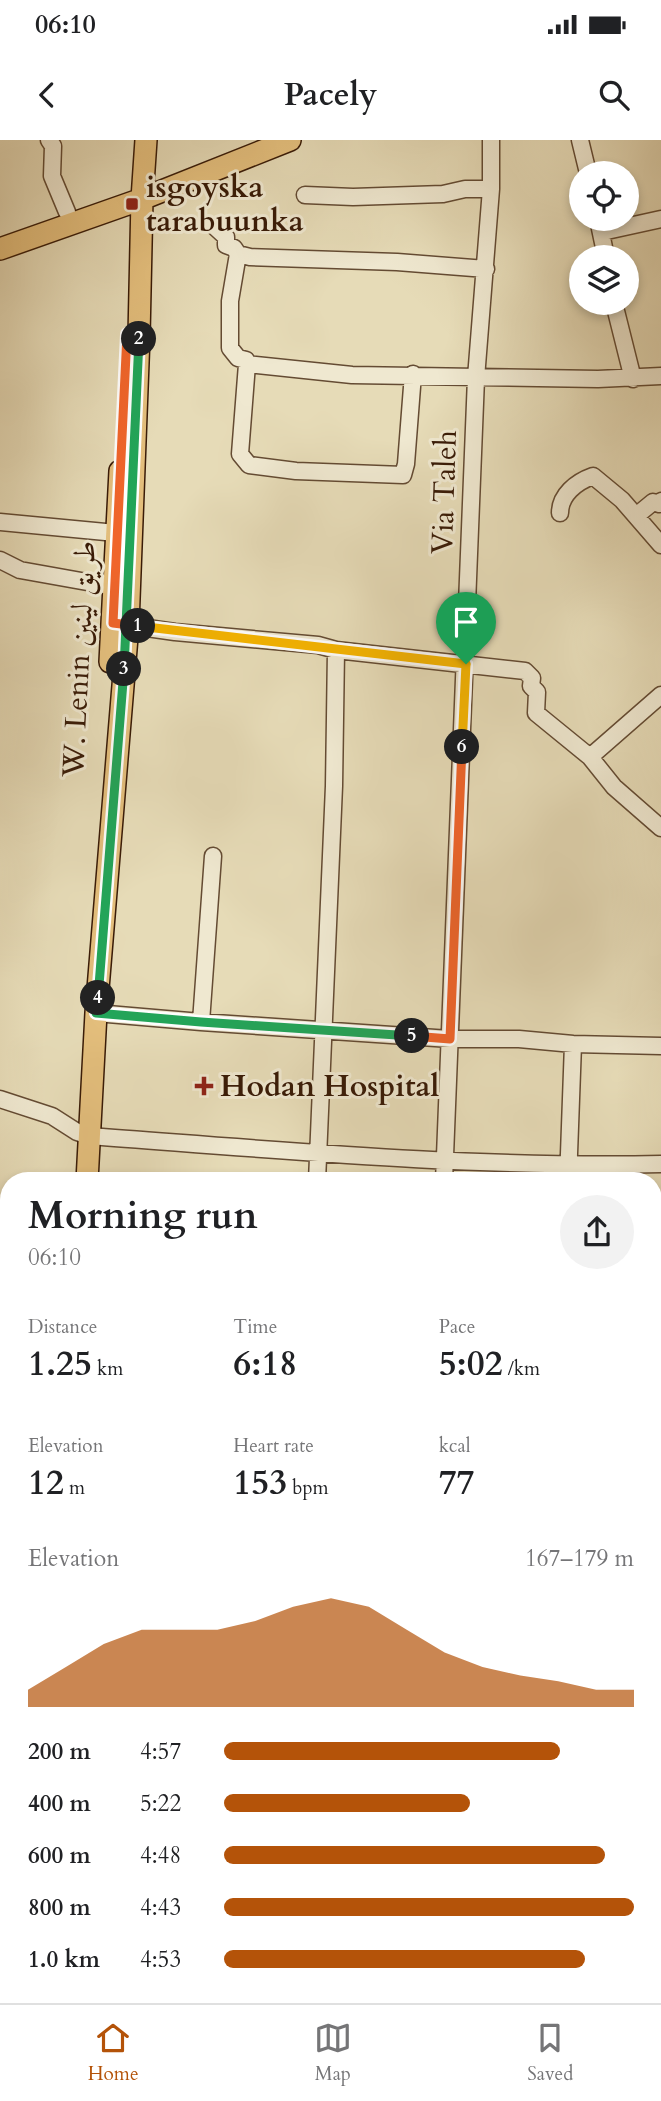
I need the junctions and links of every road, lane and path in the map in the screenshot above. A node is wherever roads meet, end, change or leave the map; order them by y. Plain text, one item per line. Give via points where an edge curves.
1 (49, 140) edge
2 (135, 140) edge
3 (146, 140) edge
4 (265, 140) edge
5 (290, 140) edge
6 (491, 140) edge
7 (580, 140) edge
8 (585, 161) edge
9 (220, 162) junction
10 (491, 189) junction
11 (137, 194) junction
12 (305, 195) dead end
13 (67, 212) junction
14 (661, 219) edge
15 (639, 221) edge
16 (214, 226) dead end
17 (0, 236) edge
18 (0, 249) edge
19 (238, 254) junction
20 (486, 270) junction
21 (617, 315) edge
22 (133, 335) junction
23 (247, 363) junction
24 (413, 374) junction
25 (661, 376) edge
26 (476, 378) junction
27 (633, 379) junction
28 (661, 500) edge
29 (560, 513) dead end
30 (636, 516) junction
31 (0, 522) edge
32 (116, 533) junction
33 (661, 545) edge
34 (0, 560) edge
35 (115, 587) junction
36 (120, 624) junction
37 (336, 650) junction
38 (466, 664) junction
39 (661, 695) edge
40 (590, 757) junction
41 (661, 828) edge
42 (213, 856) dead end
43 (96, 1013) junction
44 (201, 1022) junction
45 (324, 1030) junction
46 (450, 1039) junction
47 (573, 1044) junction
48 (661, 1046) edge
49 (0, 1099) edge
50 (83, 1134) junction
51 (318, 1153) junction
52 (444, 1160) junction
53 (569, 1163) junction
54 (661, 1164) edge
55 (77, 1172) edge
56 (86, 1172) edge
57 (317, 1172) edge
58 (444, 1172) edge
59 (568, 1172) edge

1 - 13 street via 52,176
2 - 11 main road
3 - 11 main road
4 - 9 main road
5 - 9 main road
6 - 10 street, Via Taleh
7 - 8 street
9 - 11 main road
10 - 12 street via 353,197
10 - 20 street, Via Taleh
11 - 13 main road
11 - 18 main road
11 - 22 main road
13 - 17 main road
14 - 15 street
16 - 19 street
19 - 20 street
19 - 23 street via 230,301 230,348
20 - 26 street, Via Taleh
21 - 27 street
22 - 32 main road, W. Lenin طريق لينين
22 - 36 main road
23 - 24 street via 352,375
23 - 24 street via 240,454 249,465 296,471 403,475
24 - 26 street
25 - 27 street
26 - 27 street
26 - 38 street, Via Taleh
28 - 30 street
29 - 30 street via 560,502 569,489 593,476
30 - 33 street
31 - 32 street
32 - 35 main road, W. Lenin طريق لينين
34 - 35 street via 20,570
35 - 36 main road, W. Lenin طريق لينين
36 - 37 street
36 - 43 main road
36 - 50 main road, W. Lenin طريق لينين
37 - 38 street
37 - 45 street
38 - 40 street via 525,671 537,692 536,713
38 - 46 street, Via Taleh
39 - 40 street
40 - 41 street via 614,787
42 - 44 street
43 - 44 street
43 - 50 main road
44 - 45 street
45 - 46 street
45 - 51 street
46 - 47 street
46 - 52 street, Via Taleh
47 - 48 street
47 - 53 street
49 - 50 street via 52,1116
50 - 51 street
50 - 55 main road, W. Lenin طريق لينين
50 - 56 main road
51 - 52 street
51 - 57 street
52 - 53 street
52 - 58 street, Via Taleh
53 - 54 street
53 - 59 street

